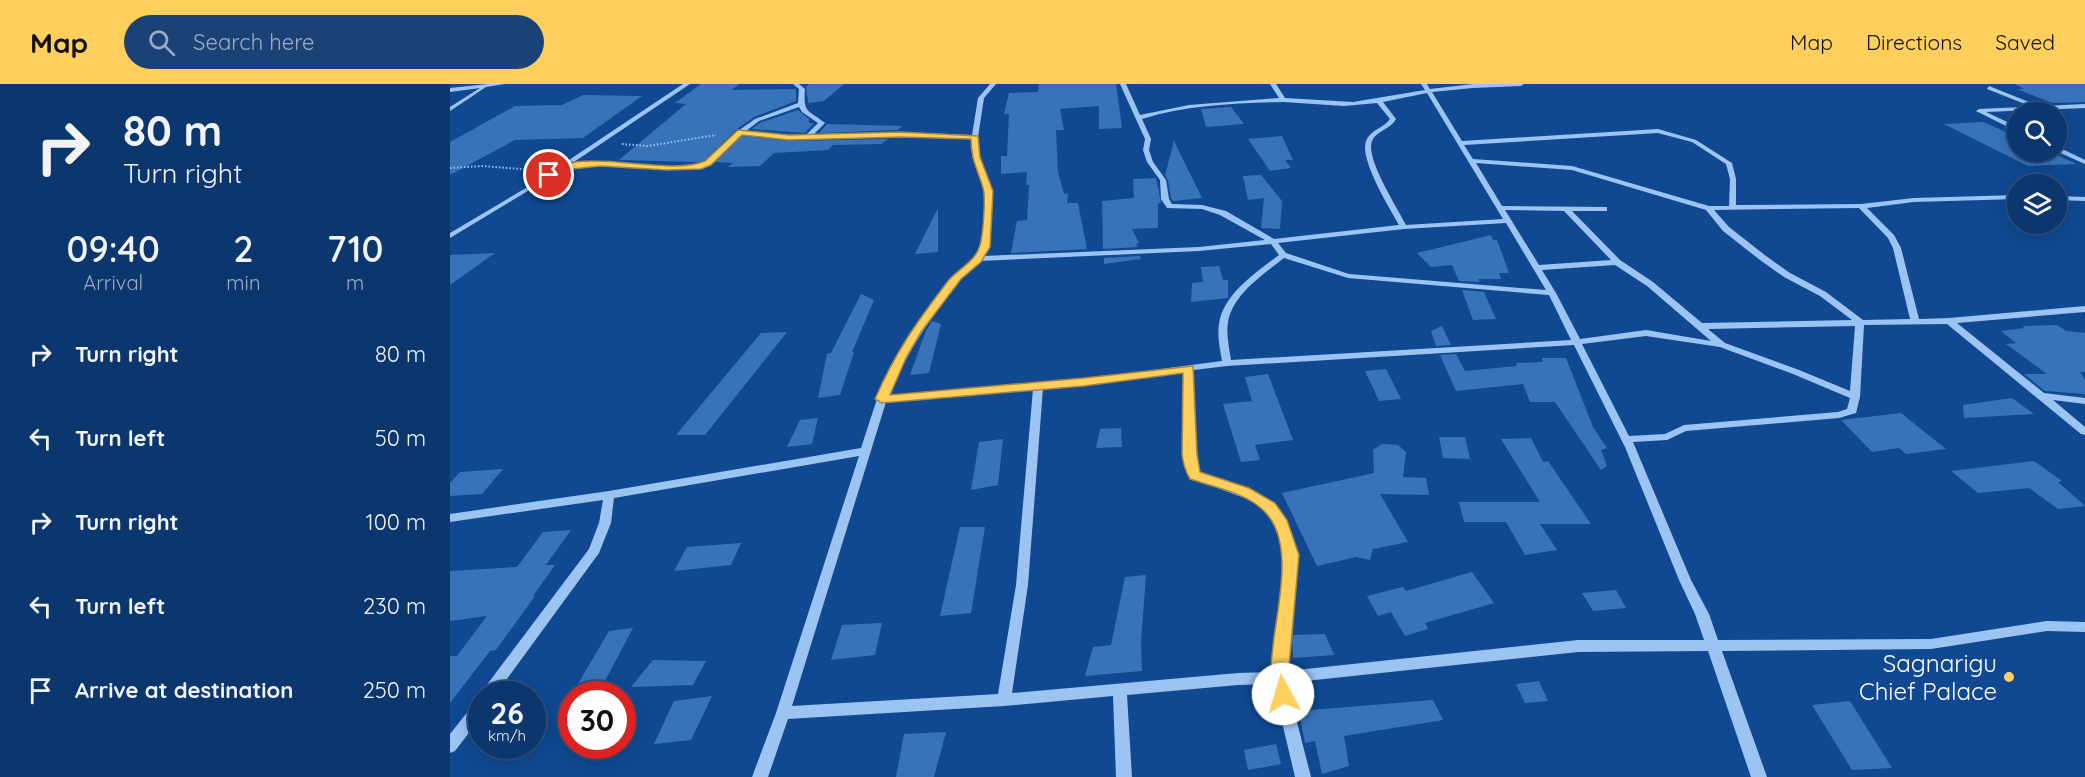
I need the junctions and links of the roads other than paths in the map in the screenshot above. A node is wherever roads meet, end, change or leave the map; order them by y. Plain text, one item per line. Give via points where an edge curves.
1 (502, 84) edge
2 (687, 84) edge
3 (796, 84) edge
4 (993, 84) edge
5 (1123, 84) edge
6 (1273, 84) edge
7 (1521, 84) edge
8 (487, 86) junction
9 (1427, 88) edge
10 (1989, 88) dead end
11 (450, 90) edge
12 (1283, 100) junction
13 (1379, 101) junction
14 (2023, 102) edge
15 (801, 104) junction
16 (2085, 106) edge
17 (2067, 107) edge
18 (450, 110) edge
19 (2007, 110) edge
20 (1138, 118) junction
21 (2007, 125) edge
22 (740, 132) junction
23 (807, 137) junction
24 (975, 137) junction
25 (1461, 142) junction
26 (2067, 154) edge
27 (2074, 157) junction
28 (2085, 157) edge
29 (1473, 161) junction
30 (2085, 162) edge
31 (561, 167) junction
32 (2007, 197) edge
33 (2067, 198) edge
34 (2085, 199) edge
35 (1862, 206) junction
36 (1500, 208) junction
37 (1709, 208) junction
38 (1732, 208) junction
39 (1566, 209) junction
40 (1604, 209) dead end
41 (1508, 221) junction
42 (1404, 227) junction
43 (450, 236) edge
44 (1273, 241) junction
45 (1282, 255) junction
46 (977, 260) junction
47 (1617, 262) junction
48 (1536, 268) junction
49 (1552, 293) junction
50 (2085, 309) edge
51 (1915, 321) junction
52 (1949, 321) junction
53 (1860, 322) junction
54 (1701, 326) junction
55 (1577, 342) junction
56 (1722, 345) junction
57 (1227, 363) junction
58 (1189, 369) junction
59 (1038, 386) junction
60 (2040, 396) junction
61 (1855, 397) junction
62 (882, 399) junction
63 (2085, 401) edge
64 (2085, 432) edge
65 (1626, 439) junction
66 (865, 451) junction
67 (609, 495) junction
68 (450, 518) edge
69 (2085, 627) edge
70 (1714, 645) junction
71 (1279, 678) junction
72 (498, 681) edge
73 (1120, 690) junction
74 (1004, 700) junction
75 (783, 713) junction
76 (468, 722) edge
77 (450, 746) edge
78 (760, 777) edge
79 (1124, 777) edge
80 (1303, 777) edge
81 (1759, 777) edge

1 - 8 street
2 - 31 street
3 - 15 street via 802,89
4 - 24 street via 981,98
5 - 20 street
6 - 12 street
7 - 9 street
8 - 11 street
8 - 18 street
9 - 13 street
9 - 25 street
10 - 14 street
12 - 13 street via 1323,105
12 - 20 street via 1178,110
13 - 42 street via 1394,119 1372,136 1367,148 1370,162
15 - 22 street via 767,115
15 - 23 street via 807,114 822,123
16 - 17 street
19 - 21 street via 1979,111
20 - 44 street via 1148,139 1150,162 1163,180 1165,199 1170,206 1202,207 1223,213
22 - 23 street
22 - 31 street via 701,166 600,163
23 - 24 street
24 - 46 street via 975,157 989,191 985,247
25 - 29 street
25 - 38 street via 1671,133 1694,141 1729,163
26 - 27 street
27 - 28 street
27 - 30 street
29 - 36 street
29 - 37 street via 1572,168
31 - 43 street
32 - 35 street via 1905,200
33 - 34 street
35 - 38 street
35 - 51 street via 1897,248
36 - 39 street
36 - 41 street
37 - 38 street
37 - 53 street via 1726,229 1763,258
39 - 40 street
39 - 47 street
41 - 42 street
41 - 48 street
42 - 44 street
44 - 45 street
44 - 46 street via 1199,249
45 - 49 street via 1327,271 1370,280
45 - 57 street via 1246,288 1225,316
46 - 62 street via 957,276 916,331 899,358
47 - 48 street
47 - 54 street
48 - 49 street
49 - 55 street
50 - 52 street
51 - 52 street
51 - 53 street
52 - 60 street
53 - 54 street
53 - 61 street
54 - 56 street
55 - 56 street via 1653,333
55 - 57 street
55 - 65 street
56 - 61 street
57 - 58 street
58 - 59 street
58 - 71 street via 1190,454 1195,475 1244,491 1269,507 1279,520 1291,555
59 - 62 street
59 - 74 street via 1023,575
60 - 63 street
60 - 64 street
61 - 65 street via 1852,411 1839,415 1684,428 1667,437
62 - 66 street
65 - 70 street
66 - 67 street
66 - 75 street
67 - 68 street
67 - 72 street via 605,523 595,550
69 - 70 street via 2047,626 1931,644
70 - 71 street via 1578,646
70 - 81 street
71 - 73 street
71 - 80 street
73 - 74 street
73 - 79 street
74 - 75 street
75 - 78 street
76 - 77 street

